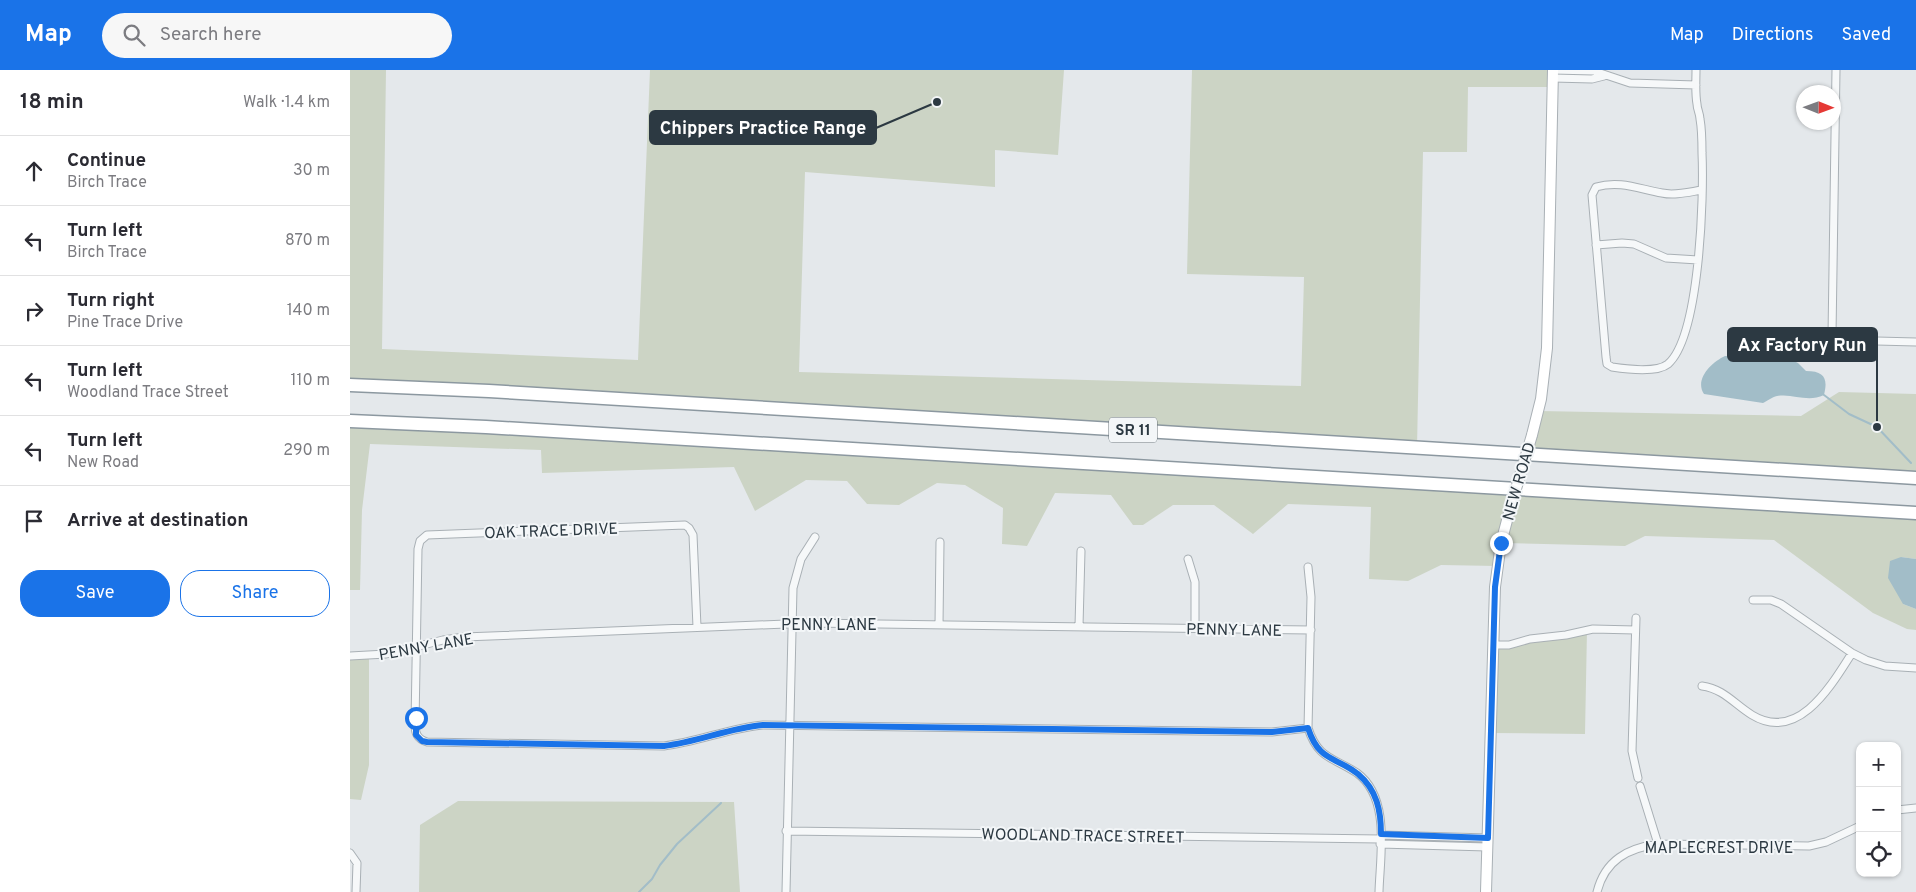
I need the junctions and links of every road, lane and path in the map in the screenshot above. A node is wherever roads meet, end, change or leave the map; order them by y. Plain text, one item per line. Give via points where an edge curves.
1 (1696, 70) edge
2 (1836, 70) edge
3 (1553, 73) edge
4 (1696, 85) junction
5 (1702, 190) junction
6 (1596, 245) junction
7 (1698, 260) junction
8 (1916, 342) edge
9 (350, 385) edge
10 (350, 421) edge
11 (1916, 478) edge
12 (1916, 513) edge
13 (815, 537) dead end
14 (940, 542) dead end
15 (1081, 551) dead end
16 (1188, 559) dead end
17 (1308, 567) dead end
18 (1753, 600) dead end
19 (1636, 618) dead end
20 (792, 623) junction
21 (939, 625) junction
22 (1079, 626) junction
23 (697, 627) junction
24 (1195, 628) junction
25 (1311, 630) junction
26 (1636, 630) junction
27 (1493, 645) junction
28 (416, 646) junction
29 (1852, 653) junction
30 (350, 656) edge
31 (1916, 668) edge
32 (1702, 686) dead end
33 (790, 725) junction
34 (1308, 728) junction
35 (1916, 808) edge
36 (1901, 810) edge
37 (1856, 828) edge
38 (786, 831) junction
39 (1380, 839) junction
40 (1488, 842) junction
41 (1658, 844) junction
42 (350, 853) edge
43 (356, 892) edge
44 (786, 892) edge
45 (1379, 892) edge
46 (1486, 892) edge
47 (1597, 892) edge

1 - 4 street
2 - 8 street via 1831,331 1837,340
3 - 4 street via 1592,79 1606,76 1630,83
3 - 27 street, NEW ROAD, bridge via 1545,374 1542,399 1501,543 1496,572
4 - 5 street
5 - 6 street via 1663,194 1631,185 1596,187 1592,195
5 - 7 street
6 - 7 street via 1634,244 1666,258
6 - 7 street via 1607,364 1622,369 1660,368 1669,363 1678,350 1689,320
9 - 11 highway, SR 11
10 - 12 highway, SR 11
13 - 20 street via 796,573
14 - 21 street
15 - 22 street
16 - 24 street via 1195,582
17 - 25 street
18 - 29 street via 1773,600 1781,604
19 - 26 street
20 - 21 street, PENNY LANE
20 - 23 street, PENNY LANE
20 - 33 street
21 - 22 street, PENNY LANE
22 - 24 street, PENNY LANE
23 - 28 street, PENNY LANE via 464,637
23 - 28 street, OAK TRACE DRIVE via 693,535 685,525 431,535 424,536 418,545
24 - 25 street, PENNY LANE
25 - 34 street
26 - 27 street via 1593,629
26 - 41 street via 1632,751
27 - 40 street, NEW ROAD
28 - 30 street, PENNY LANE via 386,654
28 - 33 street via 415,731 427,742 664,746 746,727
29 - 31 street via 1885,666
29 - 32 street via 1812,707 1784,722 1757,718 1726,694
33 - 34 street via 1272,732
33 - 38 street
34 - 39 street via 1323,753 1358,774 1371,789 1380,811
35 - 36 street
37 - 41 street, MAPLECREST DRIVE via 1809,846
38 - 39 street, WOODLAND TRACE STREET
38 - 44 street
39 - 40 street, WOODLAND TRACE STREET
39 - 45 street
40 - 46 street, NEW ROAD
41 - 47 street, MAPLECREST DRIVE via 1640,847 1620,856 1608,868
42 - 43 street via 357,863

